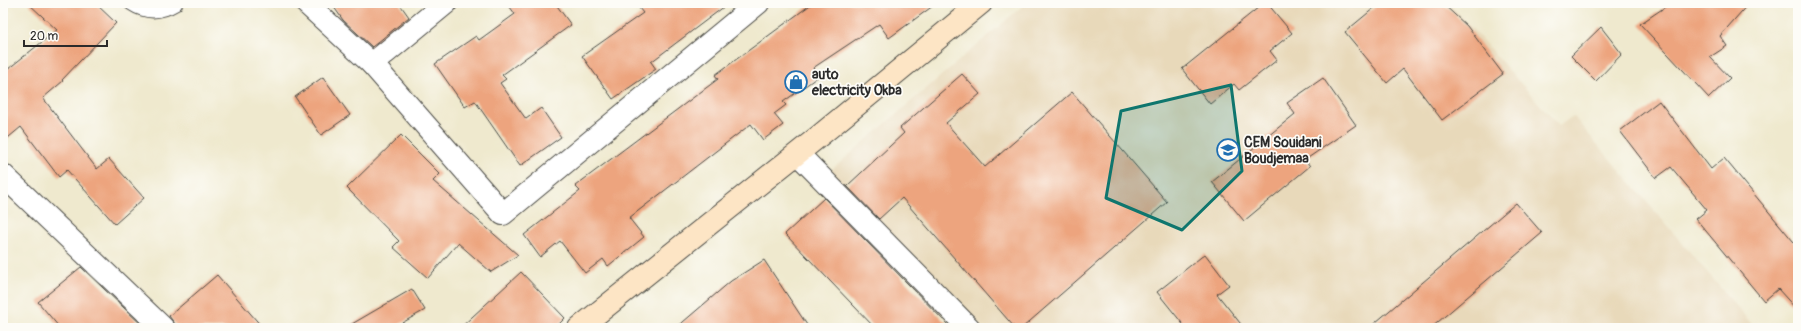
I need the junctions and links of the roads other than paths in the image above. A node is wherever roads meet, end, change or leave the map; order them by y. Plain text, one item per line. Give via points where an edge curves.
1 (132, 3) edge
2 (175, 3) edge
3 (306, 3) edge
4 (446, 3) edge
5 (758, 3) edge
6 (981, 3) edge
7 (372, 64) junction
8 (798, 154) junction
9 (3, 174) edge
10 (587, 326) edge
11 (163, 328) edge
12 (969, 328) edge

1 - 2 lane via 153,11
3 - 7 street
4 - 7 street
5 - 7 street via 503,214
6 - 8 main road
8 - 10 main road
8 - 12 street
9 - 11 street

